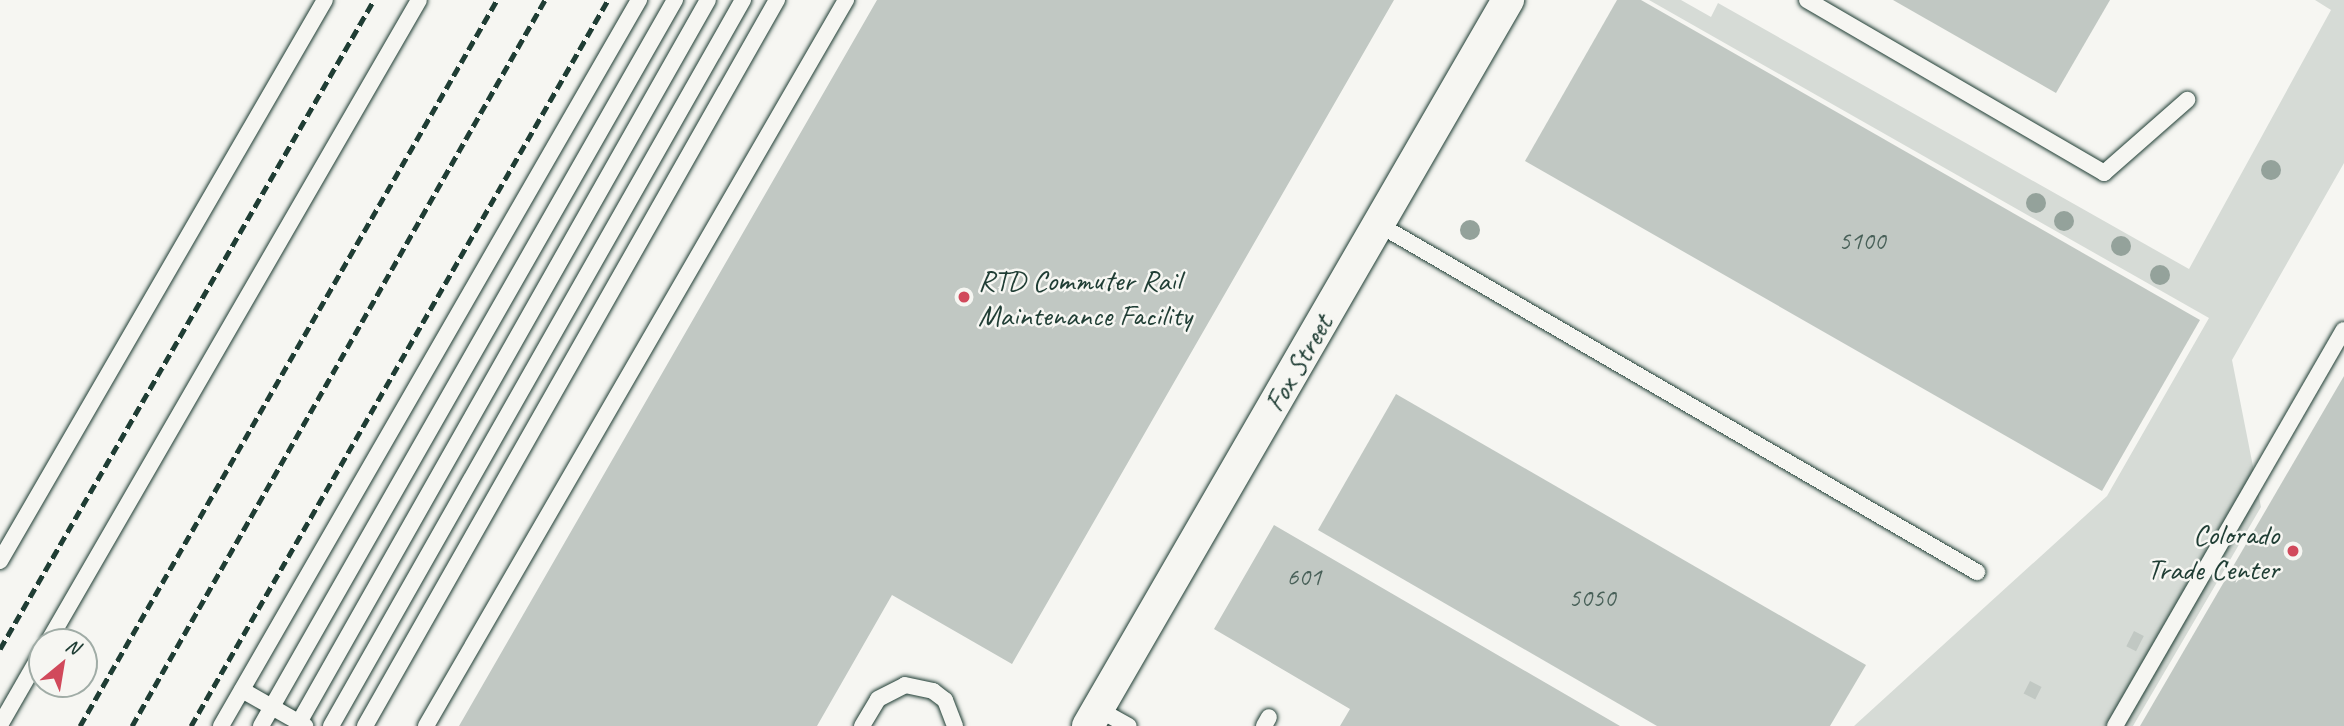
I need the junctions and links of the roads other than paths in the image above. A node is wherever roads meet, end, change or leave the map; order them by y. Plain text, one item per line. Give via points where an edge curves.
1 (325, 0) edge
2 (419, 0) edge
3 (639, 0) edge
4 (675, 0) edge
5 (708, 0) edge
6 (743, 0) edge
7 (777, 0) edge
8 (846, 0) edge
9 (1508, 0) edge
10 (1807, 0) edge
11 (2187, 100) dead end
12 (1378, 224) junction
13 (2344, 330) edge
14 (0, 561) edge
15 (1977, 572) dead end
16 (56, 628) edge
17 (28, 676) edge
18 (242, 690) junction
19 (273, 707) junction
20 (1093, 717) edge
21 (0, 725) edge
22 (300, 725) edge
23 (221, 726) edge
24 (261, 726) edge
25 (331, 726) edge
26 (365, 726) edge
27 (426, 726) edge
28 (862, 726) edge
29 (955, 726) edge
30 (1129, 726) edge
31 (2115, 726) edge

1 - 14 lane
2 - 16 lane
3 - 18 lane
4 - 19 lane
5 - 22 lane
6 - 25 lane
7 - 26 lane
8 - 27 lane
9 - 12 street, Fox Street
10 - 11 lane via 2104,173
12 - 15 lane
12 - 20 street, Fox Street
13 - 31 lane
17 - 21 lane
18 - 19 lane
18 - 23 lane
19 - 22 lane
19 - 24 lane
20 - 30 lane
28 - 29 lane via 878,699 905,685 939,695

